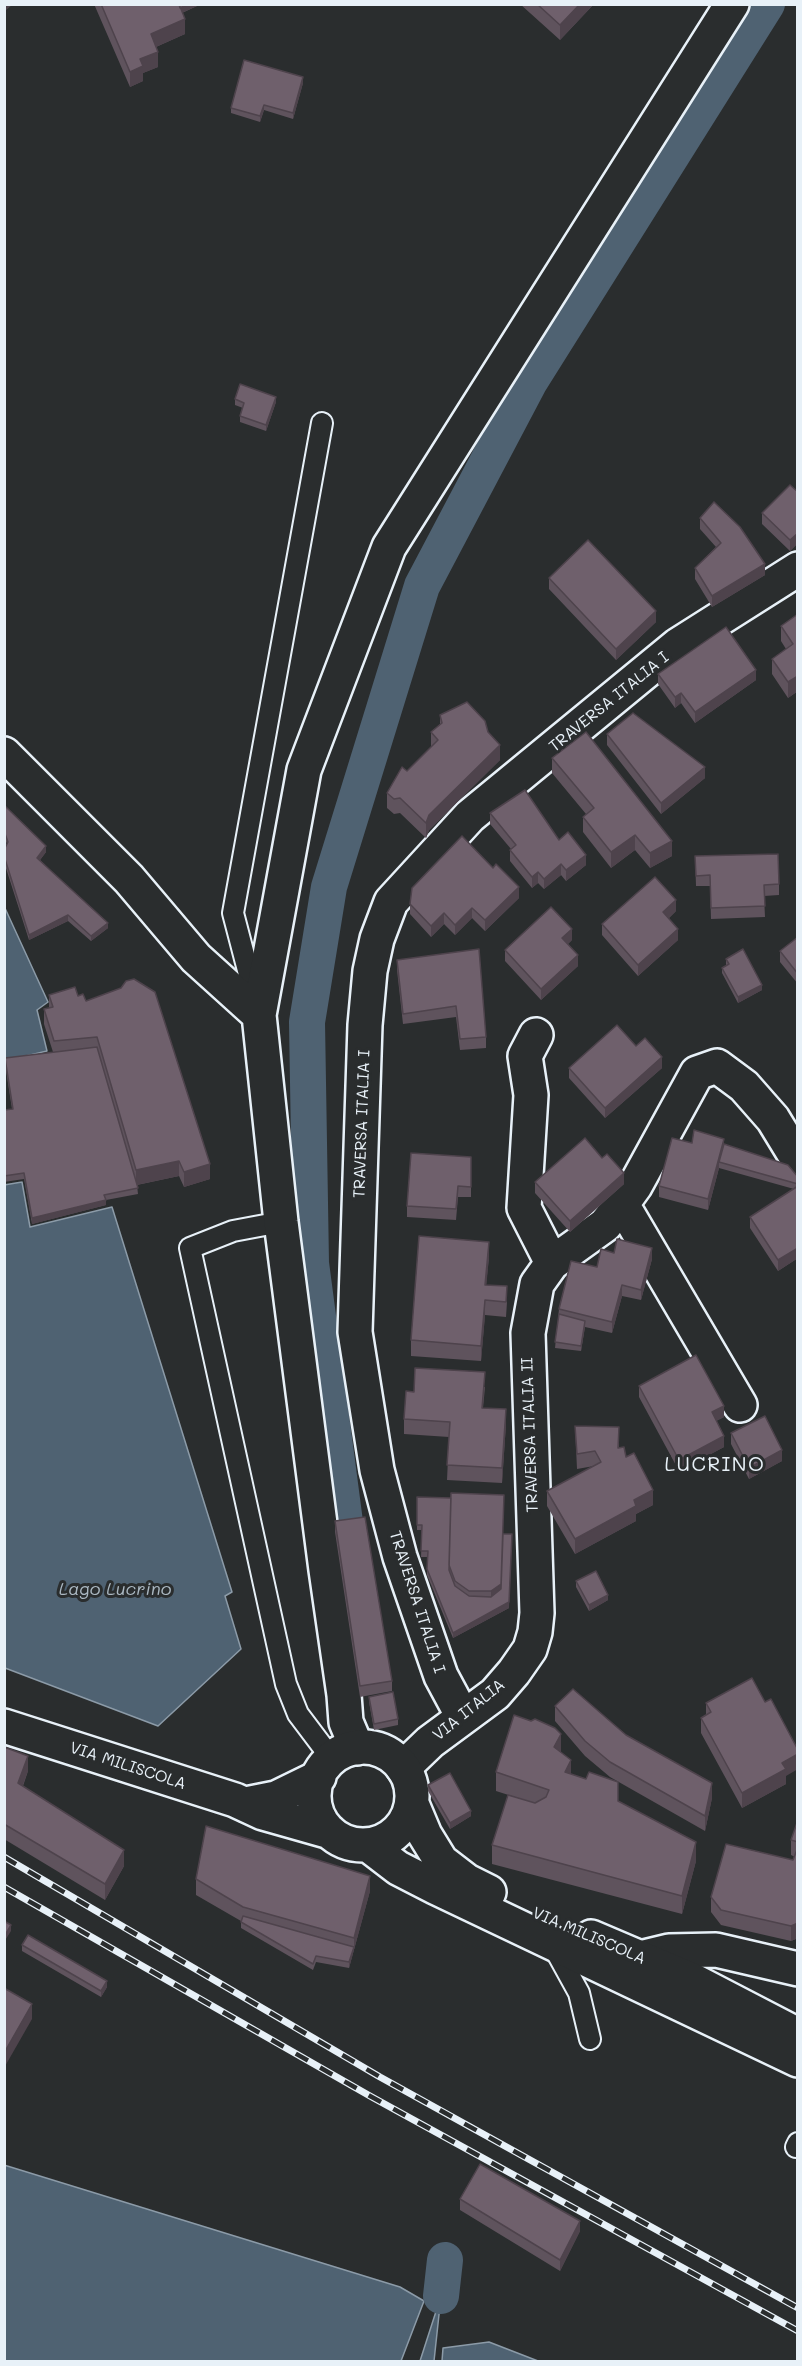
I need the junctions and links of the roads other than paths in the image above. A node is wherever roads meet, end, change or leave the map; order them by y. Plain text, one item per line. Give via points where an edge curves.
1 (732, 4) edge
2 (322, 423) dead end
3 (798, 569) edge
4 (4, 754) edge
5 (259, 1015) junction
6 (536, 1035) dead end
7 (798, 1160) edge
8 (622, 1204) junction
9 (281, 1222) junction
10 (552, 1263) junction
11 (740, 1405) dead end
12 (537, 1613) joint
13 (463, 1717) junction
14 (4, 1726) edge
15 (336, 1761) junction
16 (403, 1768) junction
17 (246, 1804) junction
18 (411, 1804) junction
19 (330, 1832) junction
20 (368, 1845) junction
21 (551, 1941) junction
22 (640, 1958) junction
23 (798, 1969) edge
24 (798, 2036) edge
25 (590, 2039) dead end
26 (798, 2060) edge

1 - 5 street via 389,547 304,770
2 - 5 lane via 233,913
3 - 13 street, TRAVERSA ITALIA I via 678,645 470,816 391,902 378,939 370,971 365,1025 355,1332 377,1470 400,1557 441,1676
4 - 5 street via 129,879 196,958
5 - 9 street
6 - 10 street via 525,1056 531,1095 524,1208
7 - 8 street, TRAVERSA ITALIA II via 773,1119 744,1086 717,1066 697,1073
8 - 10 street, TRAVERSA ITALIA II via 605,1225
8 - 11 street
9 - 15 street via 344,1695 346,1722
9 - 15 lane via 233,1231 190,1248 286,1684 298,1714
10 - 12 street, TRAVERSA ITALIA II via 537,1284 528,1333
12 - 13 street, VIA ITALIA via 530,1648 514,1672 495,1694
13 - 16 street, VIA ITALIA
14 - 17 street, VIA MILISCOLA
15 - 16 street via 370,1748 383,1752
15 - 17 street via 276,1797
15 - 19 street via 315,1789 317,1812
16 - 18 street, VIA MILISCOLA via 409,1779
17 - 19 street, VIA MILISCOLA via 263,1813
18 - 20 street via 397,1832
18 - 22 street, VIA MILISCOLA via 441,1861 467,1881
19 - 20 street via 354,1844
20 - 21 street via 398,1868
21 - 25 lane via 579,1994
21 - 26 street
22 - 23 street via 716,1950
22 - 24 street, VIA MILISCOLA via 692,1980

